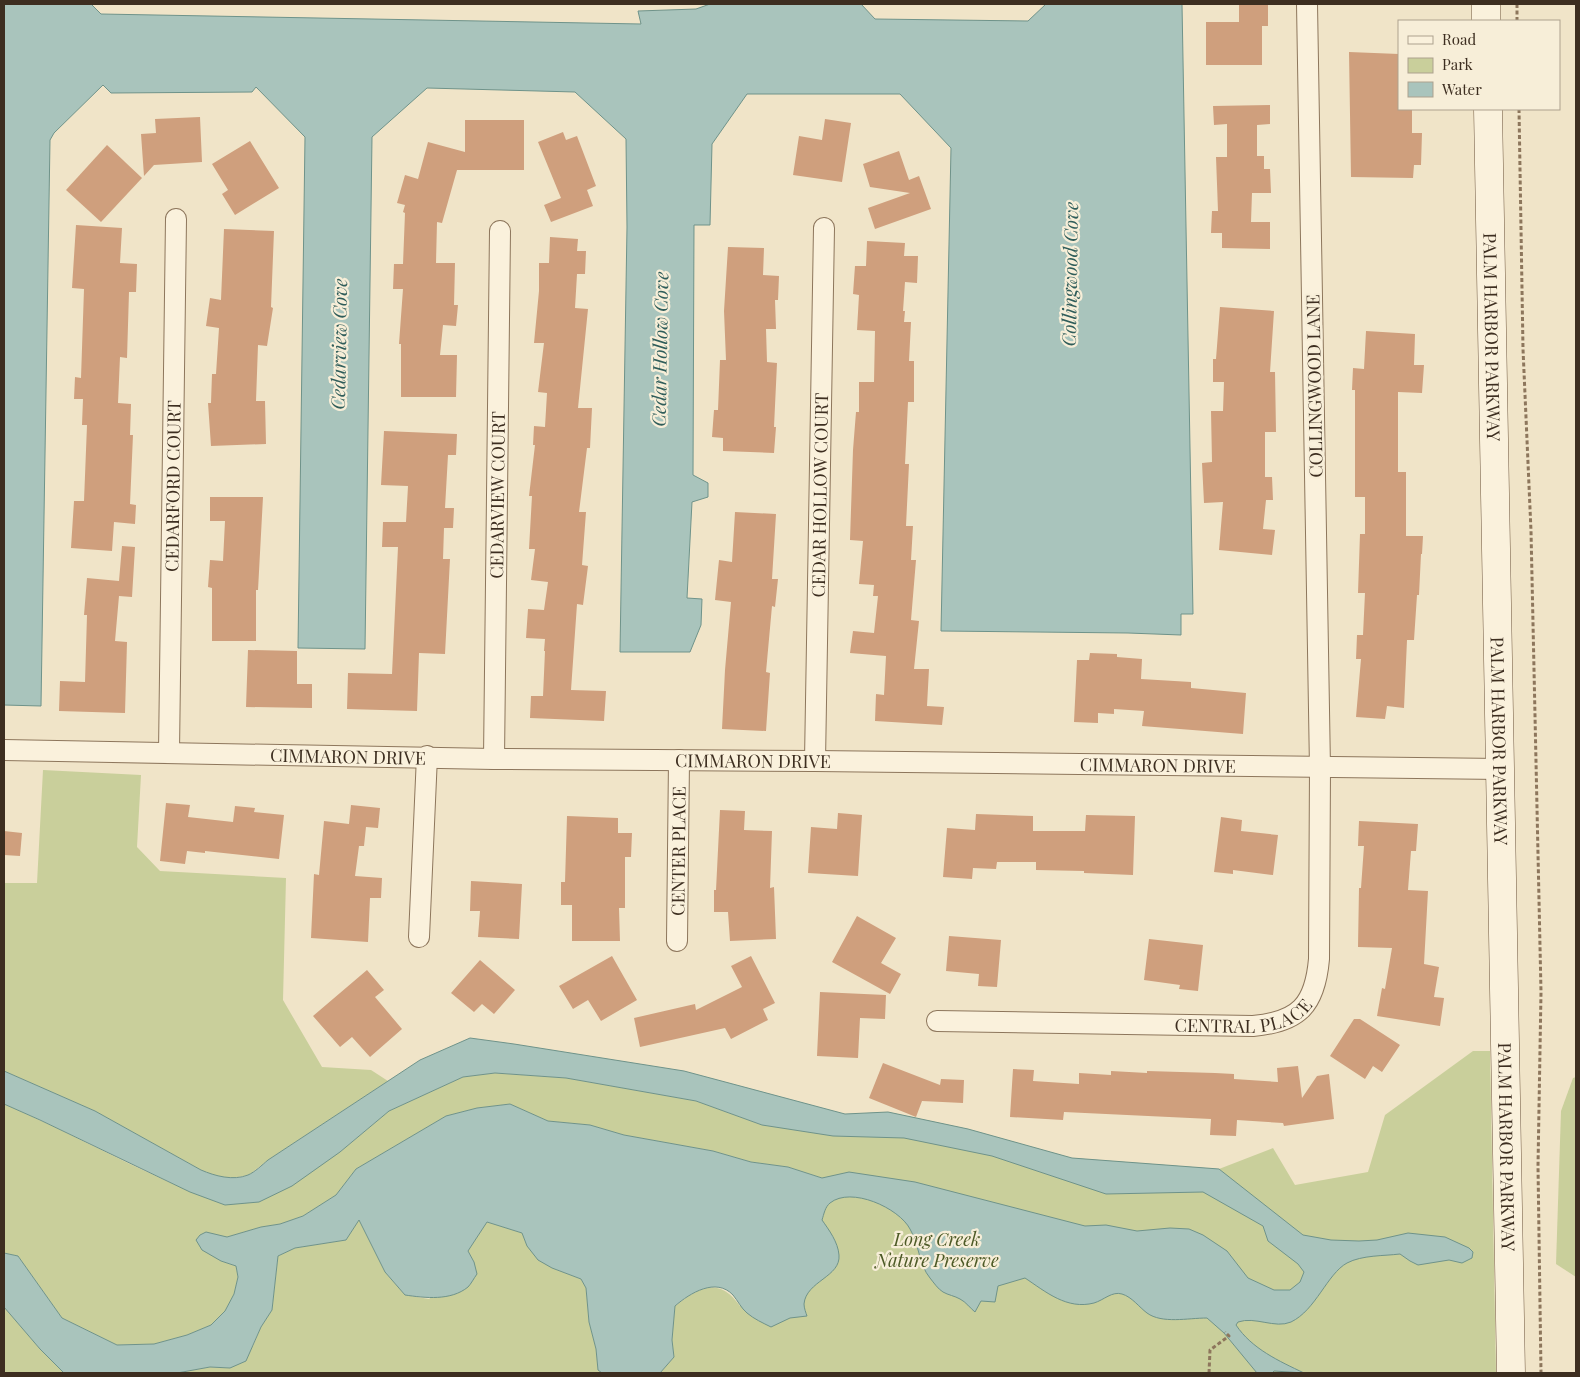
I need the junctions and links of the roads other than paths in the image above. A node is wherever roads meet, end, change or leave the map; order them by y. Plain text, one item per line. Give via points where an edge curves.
1 (1307, 4) edge
2 (1486, 4) edge
3 (1486, 20) edge
4 (1488, 110) edge
5 (176, 219) dead end
6 (824, 228) dead end
7 (500, 230) dead end
8 (4, 750) edge
9 (169, 752) junction
10 (427, 756) junction
11 (494, 759) junction
12 (679, 760) junction
13 (815, 761) junction
14 (1320, 768) junction
15 (1501, 769) junction
16 (419, 937) dead end
17 (676, 941) dead end
18 (937, 1022) dead end
19 (1511, 1373) edge

1 - 14 street, COLLINGWOOD LANE
2 - 3 street
4 - 15 street, PALM HARBOR PARKWAY
5 - 9 street, CEDARFORD COURT
6 - 13 street, CEDAR HOLLOW COURT
7 - 11 street, CEDARVIEW COURT
8 - 9 street, CIMMARON DRIVE
9 - 10 street, CIMMARON DRIVE
10 - 11 street, CIMMARON DRIVE
10 - 16 street
11 - 12 street, CIMMARON DRIVE
12 - 13 street, CIMMARON DRIVE
12 - 17 street, CENTER PLACE
13 - 14 street, CIMMARON DRIVE
14 - 15 street, CIMMARON DRIVE
14 - 18 street, CENTRAL PLACE via 1318,971 1310,996 1293,1015 1275,1023 1238,1026
15 - 19 street, PALM HARBOR PARKWAY

